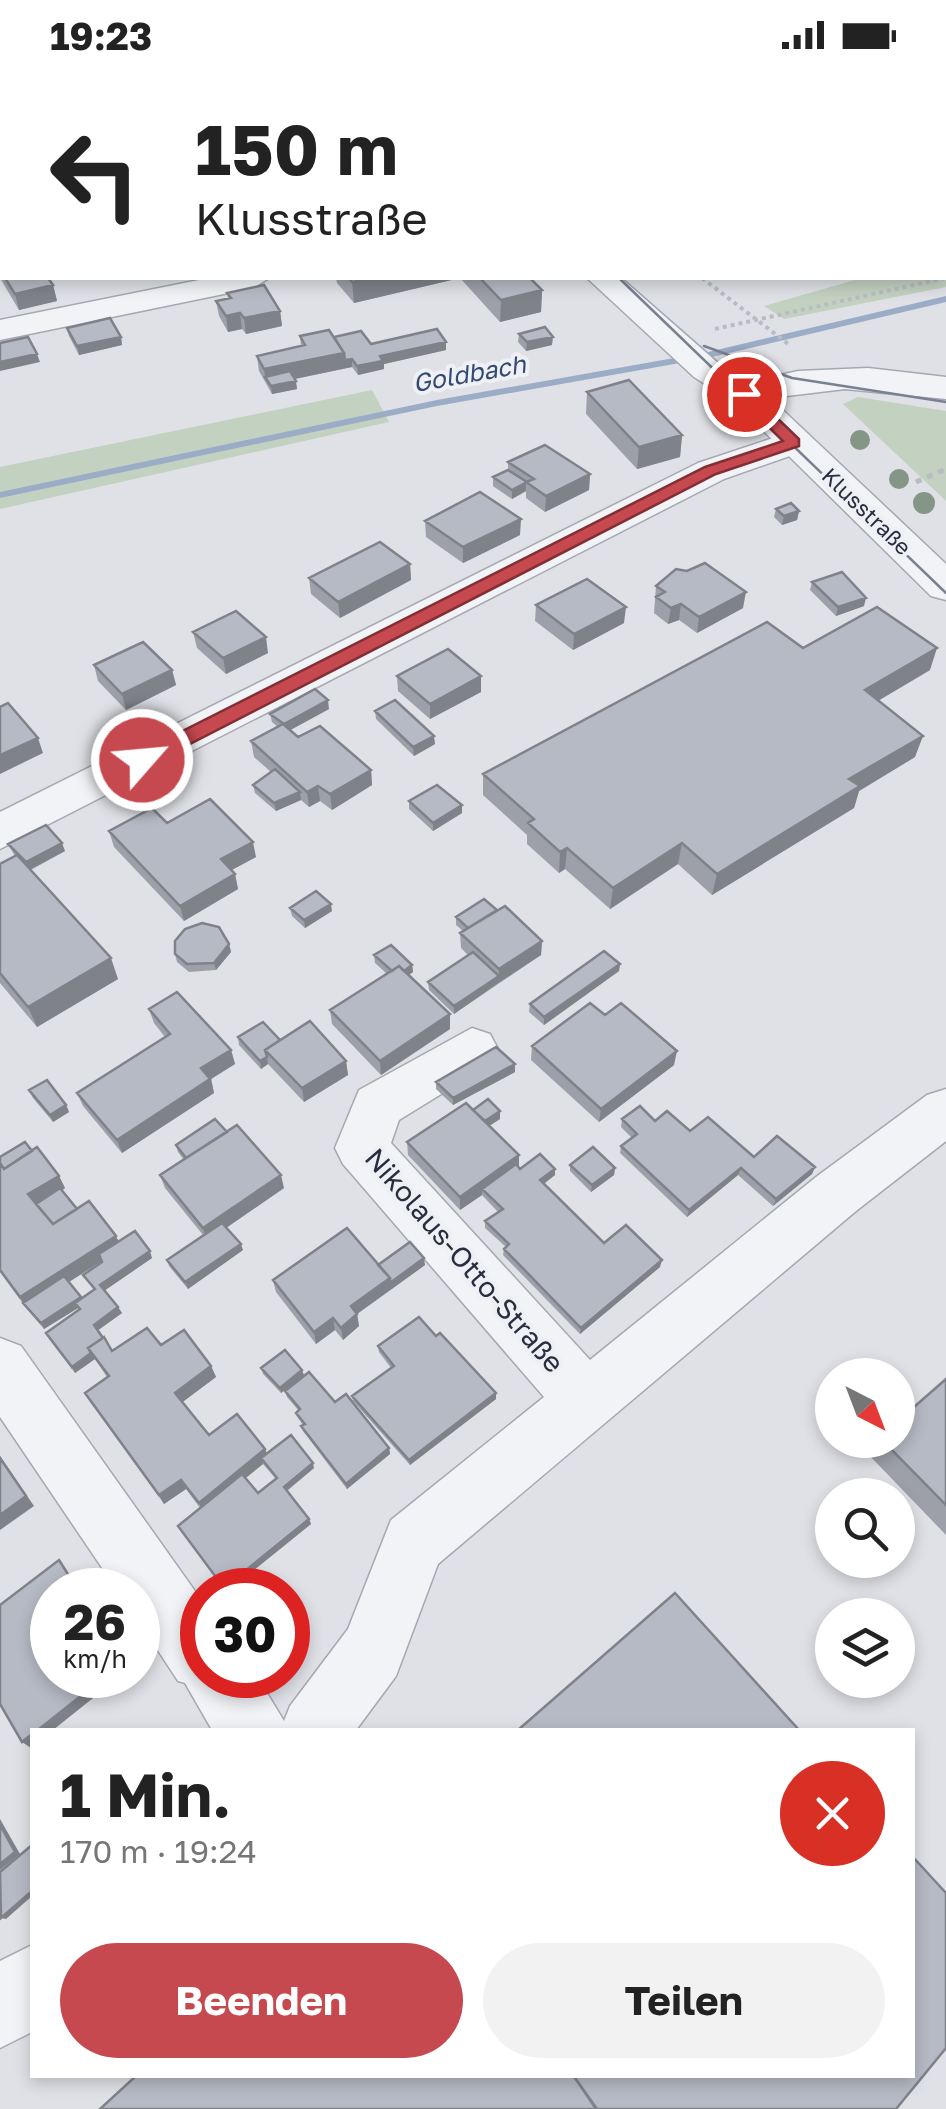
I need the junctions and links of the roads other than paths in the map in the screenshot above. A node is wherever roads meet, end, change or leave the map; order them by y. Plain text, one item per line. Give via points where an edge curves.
1 (244, 280) edge
2 (606, 280) edge
3 (648, 280) edge
4 (0, 330) edge
5 (706, 348) junction
6 (946, 388) edge
7 (744, 394) junction
8 (794, 442) junction
9 (946, 587) edge
10 (0, 832) edge
11 (472, 1049) dead end
12 (946, 1111) edge
13 (0, 1366) edge
14 (585, 1398) junction
15 (180, 1626) edge
16 (231, 1698) edge
17 (252, 1728) edge
18 (315, 1728) edge
19 (30, 1985) edge
20 (0, 2010) edge

1 - 4 street
2 - 5 street
3 - 5 street
5 - 7 street
6 - 7 street via 832,375
7 - 8 street, Klusstraße
8 - 9 street, Klusstraße
8 - 10 street via 711,471
11 - 14 street, Nikolaus-Otto-Straße via 378,1106 362,1148
12 - 14 street, Nikolaus-Otto-Straße
13 - 15 street
14 - 18 street, Nikolaus-Otto-Straße via 414,1543 372,1652
16 - 17 street
19 - 20 street

